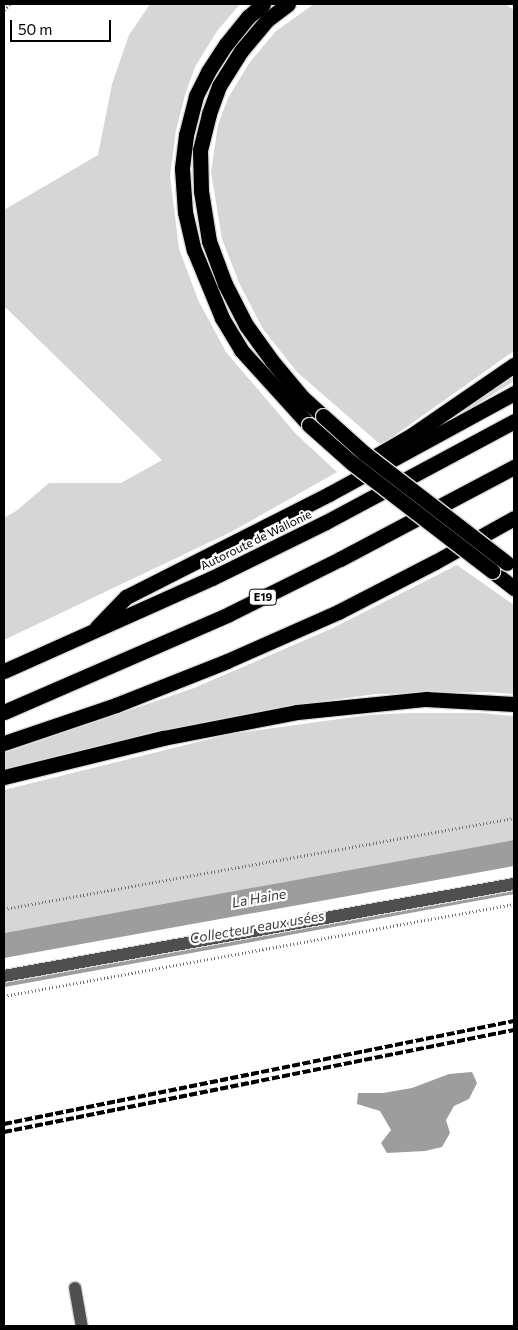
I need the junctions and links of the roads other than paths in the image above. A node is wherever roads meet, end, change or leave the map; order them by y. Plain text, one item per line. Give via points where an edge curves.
1 (263, 4) edge
2 (288, 4) edge
3 (514, 365) edge
4 (514, 393) edge
5 (514, 421) edge
6 (514, 467) edge
7 (514, 518) edge
8 (260, 530) junction
9 (510, 565) edge
10 (514, 588) edge
11 (91, 634) junction
12 (4, 671) edge
13 (514, 704) edge
14 (4, 712) edge
15 (4, 743) edge
16 (4, 777) edge
17 (514, 884) edge
18 (4, 976) edge
19 (74, 1288) dead end
20 (82, 1326) edge

1 - 10 highway, bridge via 226,44 208,72 196,96 186,135 182,169 185,212 194,250 222,318 241,350 309,426
2 - 9 highway, bridge via 267,20 241,51 219,86 200,150 200,191 210,241 225,284 246,325 302,396 364,453
3 - 8 highway via 412,435 332,481
4 - 8 highway
5 - 11 highway, Autoroute de Wallonie via 326,522
6 - 14 highway, E19 via 237,610
7 - 15 highway via 338,612 227,661 116,706
8 - 11 highway via 126,597
11 - 12 highway, Autoroute de Wallonie
13 - 16 highway via 426,699 297,712 163,738
17 - 18 street
19 - 20 street

